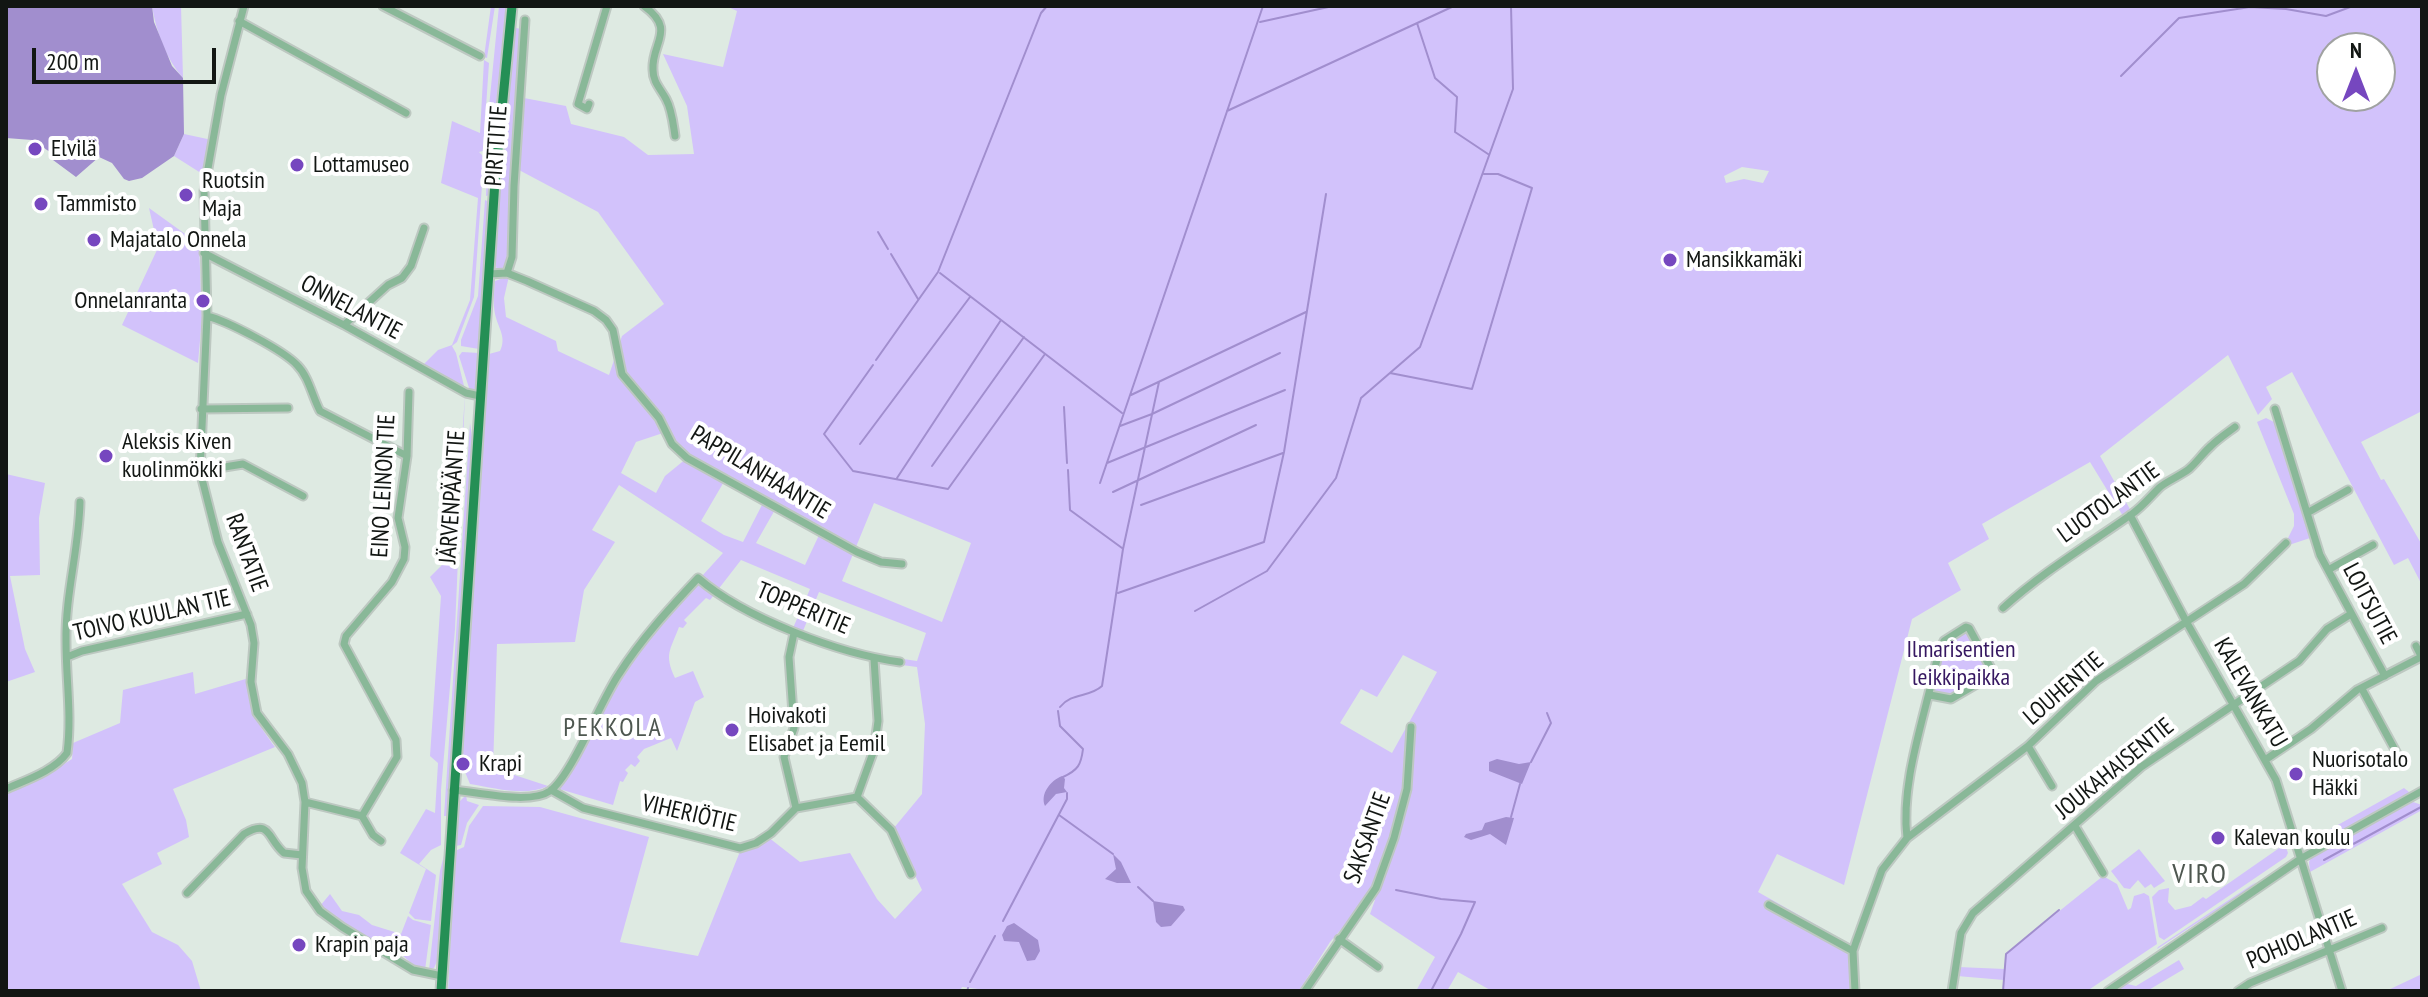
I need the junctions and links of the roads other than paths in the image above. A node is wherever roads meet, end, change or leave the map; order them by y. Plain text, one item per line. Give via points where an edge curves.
1 (244, 6) edge
2 (383, 6) edge
3 (512, 6) edge
4 (607, 6) edge
5 (644, 6) edge
6 (525, 20) dead end
7 (239, 21) junction
8 (480, 56) dead end
9 (589, 104) dead end
10 (406, 113) dead end
11 (675, 136) dead end
12 (424, 228) dead end
13 (204, 253) junction
14 (507, 273) junction
15 (489, 274) junction
16 (207, 316) junction
17 (344, 325) junction
18 (409, 392) dead end
19 (480, 396) junction
20 (288, 408) dead end
21 (201, 409) junction
22 (2275, 409) dead end
23 (2235, 427) dead end
24 (407, 456) junction
25 (200, 471) junction
26 (2348, 490) dead end
27 (303, 496) dead end
28 (80, 502) dead end
29 (2307, 513) junction
30 (2130, 515) junction
31 (2286, 543) dead end
32 (2373, 545) dead end
33 (902, 564) dead end
34 (2328, 570) junction
35 (2003, 608) dead end
36 (247, 614) junction
37 (2351, 614) junction
38 (2187, 623) junction
39 (794, 633) junction
40 (2416, 646) dead end
41 (67, 657) junction
42 (2422, 658) edge
43 (874, 659) junction
44 (900, 662) dead end
45 (2385, 676) junction
46 (2362, 689) junction
47 (1930, 695) junction
48 (2233, 705) junction
49 (1411, 727) dead end
50 (2028, 746) junction
51 (2265, 760) junction
52 (2401, 761) dead end
53 (2052, 786) dead end
54 (6, 789) edge
55 (453, 790) junction
56 (551, 790) junction
57 (2422, 792) edge
58 (857, 797) junction
59 (305, 802) junction
60 (796, 808) junction
61 (362, 816) junction
62 (2075, 826) junction
63 (1907, 838) junction
64 (381, 841) dead end
65 (302, 855) junction
66 (2302, 858) junction
67 (2103, 873) dead end
68 (911, 874) dead end
69 (187, 893) dead end
70 (1769, 905) dead end
71 (2382, 928) dead end
72 (1339, 939) junction
73 (2329, 949) junction
74 (1853, 951) junction
75 (1378, 967) dead end
76 (442, 976) junction
77 (441, 991) edge
78 (1305, 991) edge
79 (1855, 991) edge
80 (1952, 991) edge
81 (2108, 991) edge
82 (2238, 991) edge
83 (2342, 991) edge

1 - 7 street, RANTATIE
2 - 8 street
3 - 15 main road, JÄRVENPÄÄNTIE
4 - 9 street via 578,104 587,109
5 - 11 street via 661,30 653,73 671,111
6 - 14 street, PIRTTITIE
7 - 10 street
7 - 13 street, RANTATIE via 206,174
12 - 17 street via 402,278
13 - 16 street, RANTATIE
13 - 17 street, ONNELANTIE
14 - 15 street, PAPPILANHAANTIE
14 - 33 street, PAPPILANHAANTIE via 606,320 622,374 687,458 857,552
15 - 19 main road, JÄRVENPÄÄNTIE
16 - 21 street, RANTATIE
16 - 24 street via 297,364 320,411
17 - 19 street, ONNELANTIE
18 - 24 street, EINO LEINON TIE
19 - 55 main road, JÄRVENPÄÄNTIE
20 - 21 street
21 - 25 street, RANTATIE
22 - 29 street, LOITSUTIE
23 - 30 street, LUOTOLANTIE
24 - 61 street, EINO LEINON TIE via 398,518 404,559 344,644 398,750
25 - 27 street via 243,464
25 - 36 street, RANTATIE via 218,542
26 - 29 street
28 - 41 street
29 - 34 street, LOITSUTIE
30 - 35 street, LUOTOLANTIE via 2065,557
30 - 38 street, KALEVANKATU
31 - 38 street, LOUHENTIE via 2244,584
32 - 34 street
34 - 37 street, LOITSUTIE
36 - 41 street, TOIVO KUULAN TIE
36 - 59 street, RANTATIE via 254,643 251,682 257,713 297,771
37 - 45 street, LOITSUTIE
37 - 48 street, JOUKAHAISENTIE via 2327,629 2299,661
38 - 48 street, KALEVANKATU
38 - 50 street, LOUHENTIE via 2096,681
39 - 43 street, TOPPERITIE
39 - 56 street, TOPPERITIE via 698,578 649,631 617,676 565,774
39 - 60 street via 789,657 794,728 784,757
40 - 42 street
41 - 54 street via 67,753 62,761
42 - 45 street
43 - 44 street, TOPPERITIE
43 - 58 street via 878,719 874,750
45 - 46 street, LOITSUTIE
46 - 51 street, LOITSUTIE
46 - 52 street
47 - 47 street via 1944,641 1969,628 1994,674 1951,699
47 - 63 street via 1907,790
48 - 51 street, KALEVANKATU
48 - 62 street, JOUKAHAISENTIE via 2141,767
49 - 72 street, SAKSANTIE via 1407,789 1394,838 1376,888
50 - 53 street
50 - 63 street, LOUHENTIE
51 - 66 street, KALEVANKATU
55 - 56 street via 526,798
55 - 76 main road, JÄRVENPÄÄNTIE
56 - 60 street, VIHERIÖTIE via 583,808 740,848 771,833
57 - 66 street
58 - 60 street
58 - 68 street via 891,830
59 - 61 street
59 - 65 street, RANTATIE
61 - 64 street
62 - 67 street
62 - 80 street, JOUKAHAISENTIE via 1973,913 1961,933
63 - 74 street, LOUHENTIE via 1882,870
65 - 69 street via 284,853 267,830 252,829
65 - 76 street, RANTATIE via 306,891 320,911 413,970
66 - 73 street, KALEVANKATU
66 - 81 street
70 - 74 street
71 - 73 street, POHJOLANTIE
72 - 75 street
72 - 78 street, SAKSANTIE
73 - 82 street, POHJOLANTIE
73 - 83 street, KALEVANKATU
74 - 79 street
76 - 77 main road, JÄRVENPÄÄNTIE

